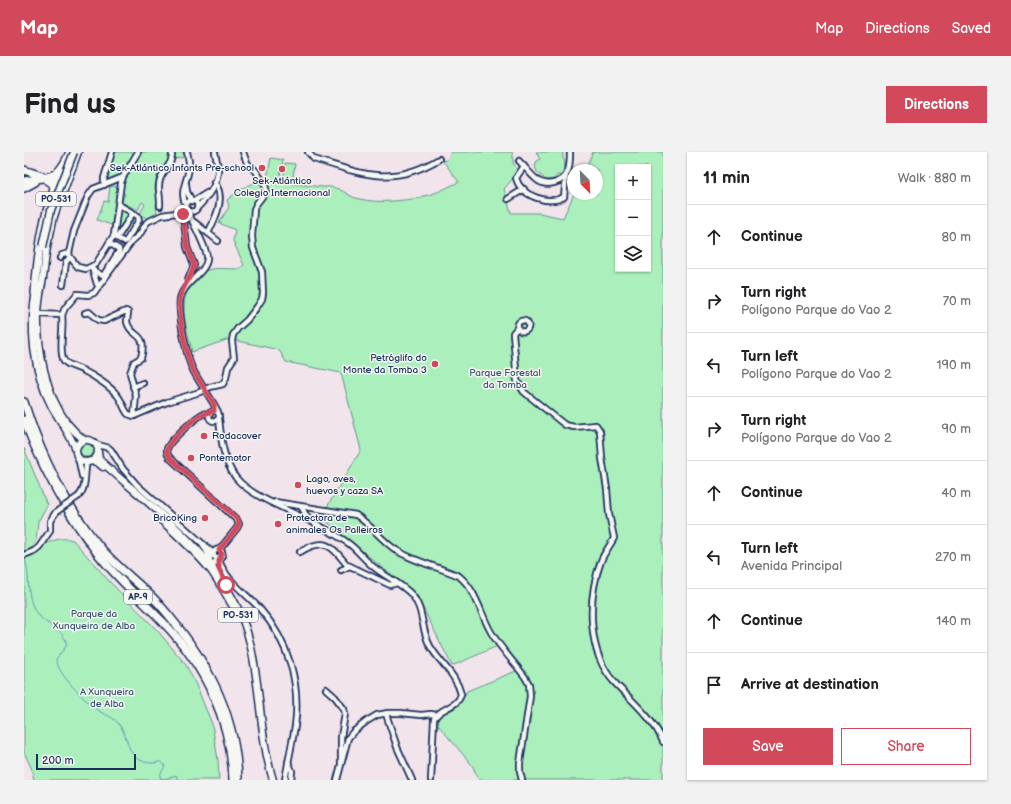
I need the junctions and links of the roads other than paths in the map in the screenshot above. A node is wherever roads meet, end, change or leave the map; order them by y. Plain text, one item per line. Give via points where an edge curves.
1 (70, 152) edge
2 (74, 152) edge
3 (78, 152) edge
4 (112, 152) edge
5 (138, 152) edge
6 (172, 152) edge
7 (187, 152) edge
8 (214, 152) edge
9 (243, 152) edge
10 (308, 152) edge
11 (570, 152) edge
12 (440, 159) dead end
13 (519, 161) dead end
14 (73, 165) junction
15 (524, 166) junction
16 (24, 170) edge
17 (566, 176) junction
18 (123, 177) junction
19 (49, 178) junction
20 (63, 180) junction
21 (186, 180) junction
22 (24, 181) edge
23 (35, 182) junction
24 (214, 182) junction
25 (24, 184) edge
26 (104, 185) junction
27 (24, 188) edge
28 (524, 189) junction
29 (210, 191) junction
30 (508, 199) dead end
31 (193, 201) junction
32 (119, 205) junction
33 (160, 206) dead end
34 (196, 209) junction
35 (186, 210) junction
36 (132, 213) junction
37 (194, 224) junction
38 (208, 234) junction
39 (49, 237) junction
40 (115, 237) junction
41 (218, 240) dead end
42 (110, 243) junction
43 (70, 255) junction
44 (60, 258) dead end
45 (92, 268) junction
46 (188, 283) junction
47 (97, 284) dead end
48 (63, 285) dead end
49 (36, 293) junction
50 (85, 313) dead end
51 (38, 314) junction
52 (62, 315) junction
53 (518, 327) dead end
54 (143, 383) dead end
55 (133, 387) junction
56 (205, 390) junction
57 (24, 402) edge
58 (213, 413) junction
59 (134, 416) junction
60 (217, 419) junction
61 (24, 420) edge
62 (84, 440) junction
63 (95, 444) junction
64 (76, 449) junction
65 (110, 449) junction
66 (98, 452) junction
67 (78, 456) junction
68 (89, 461) junction
69 (83, 489) junction
70 (127, 489) junction
71 (271, 502) junction
72 (296, 505) junction
73 (308, 507) junction
74 (302, 508) junction
75 (292, 512) junction
76 (320, 526) junction
77 (204, 545) junction
78 (219, 550) junction
79 (300, 552) dead end
80 (213, 553) junction
81 (26, 554) edge
82 (220, 560) junction
83 (209, 562) junction
84 (350, 566) junction
85 (341, 570) dead end
86 (226, 583) junction
87 (397, 583) junction
88 (228, 598) junction
89 (326, 689) dead end
90 (386, 714) junction
91 (436, 715) junction
92 (663, 742) edge
93 (288, 762) junction
94 (341, 766) junction
95 (233, 780) edge
96 (238, 780) edge
97 (272, 780) edge
98 (285, 780) edge
99 (291, 780) edge
100 (337, 780) edge
101 (412, 780) edge
102 (431, 780) edge
103 (522, 780) edge

1 - 19 highway via 61,170
2 - 49 main road, PO-531, bridge via 52,210 43,246
3 - 14 main road, PO-531
4 - 26 street
5 - 18 street
6 - 33 street via 172,161 158,183
7 - 21 street via 190,166
8 - 24 street via 218,172
9 - 56 street via 247,163 266,185 265,193 254,209 252,243 262,272 263,293 252,314 233,335 234,358 228,366 225,382
10 - 12 street via 314,158 363,174 380,176 417,171
11 - 17 street
13 - 15 street
14 - 20 highway
14 - 39 main road, PO-531
15 - 17 street via 537,180 547,184
15 - 28 street via 516,178
16 - 19 highway
17 - 28 street via 565,194 560,199 544,200 534,197
18 - 26 street
18 - 32 street
19 - 20 highway via 57,182
19 - 22 highway
19 - 23 highway
19 - 49 highway via 54,189 40,245
20 - 39 highway via 63,189
21 - 31 street via 187,192
21 - 35 street via 183,194
23 - 25 highway
23 - 27 highway
24 - 29 street
24 - 38 street via 220,203
26 - 43 street via 93,190 88,196 74,232
28 - 30 street
29 - 31 street
29 - 34 street
31 - 34 street via 196,203
31 - 35 street via 188,202
32 - 36 street
32 - 40 street
34 - 35 street via 192,212
34 - 37 street
35 - 37 street
35 - 46 street via 187,246 194,265
35 - 52 street via 147,222 94,293 77,294
36 - 40 street
36 - 40 street via 138,216 139,220 126,241
37 - 38 street
37 - 46 street via 207,260
38 - 41 street
39 - 51 main road, PO-531
40 - 42 street
42 - 45 street
42 - 45 street via 119,251 103,276
43 - 44 street via 66,253
43 - 45 street via 78,267
43 - 48 street via 66,262
45 - 47 street
46 - 56 street via 180,298 180,314 190,363
49 - 64 main road, PO-531 via 33,335 37,365 51,405
50 - 55 street via 89,312 101,322 128,312 129,326 142,340 143,346 141,358 134,362 130,373
51 - 52 street
51 - 62 main road, PO-531 via 38,338 52,395 66,422
52 - 59 street via 65,362 84,371 116,393 126,411
53 - 92 street via 513,333 516,373 517,381 524,392 565,425 596,425 600,430 614,538 600,562 596,582 592,606 594,641 609,677 652,722
54 - 55 street
55 - 59 street via 136,396
56 - 58 street via 214,404
56 - 59 street
57 - 96 highway, AP-9 via 48,463 86,528 117,565 158,604 190,643 207,669 218,690 231,728
58 - 60 street
58 - 60 street via 212,420
58 - 78 street via 195,420 170,444 167,454 238,520 237,528
60 - 71 street via 221,428 224,453 235,477 248,490
61 - 95 highway, AP-9 via 50,480 76,524 119,578 178,638 203,674 223,717 230,746
62 - 63 main road, PO-531 via 90,440
62 - 64 main road
63 - 65 street
63 - 66 main road, PO-531
64 - 67 main road, PO-531
65 - 66 street via 104,448
65 - 77 street via 137,485
66 - 68 main road via 95,458
66 - 83 main road, PO-531 via 103,463 194,545
67 - 68 main road, PO-531 via 84,461
67 - 69 street
68 - 69 street via 84,472
68 - 70 main road, PO-531 via 97,462
69 - 81 street, bridge via 79,496 52,517 50,532 39,547
70 - 83 main road
70 - 88 main road, PO-531 via 191,549 212,572
71 - 72 street
71 - 75 street
72 - 73 street
72 - 75 street
73 - 74 street
73 - 103 street via 356,516 404,555 459,576 469,586 491,632 528,684 530,696 520,763
74 - 75 street
74 - 76 street
75 - 76 street
76 - 87 street via 348,543 371,565
77 - 80 street
77 - 83 main road via 209,554
78 - 80 street
78 - 82 street via 222,554
79 - 84 street via 311,546 327,545
80 - 82 street via 215,558
82 - 83 main road via 212,564
82 - 86 main road via 219,569
83 - 86 main road, PO-531
84 - 85 street
84 - 87 street via 390,586
86 - 88 main road
86 - 93 street via 259,607 283,644 290,662 297,703
86 - 97 main road, PO-531 via 240,612 250,643 264,743
87 - 91 street via 416,600 429,645 449,670 460,691 457,702
88 - 97 main road, PO-531 via 240,621 248,645 260,740
89 - 94 street via 336,698 346,714 341,737
90 - 91 street
90 - 94 street via 377,716 353,732 348,738
90 - 101 street
91 - 102 street via 433,725
93 - 98 street
93 - 99 street via 292,771
94 - 100 street

